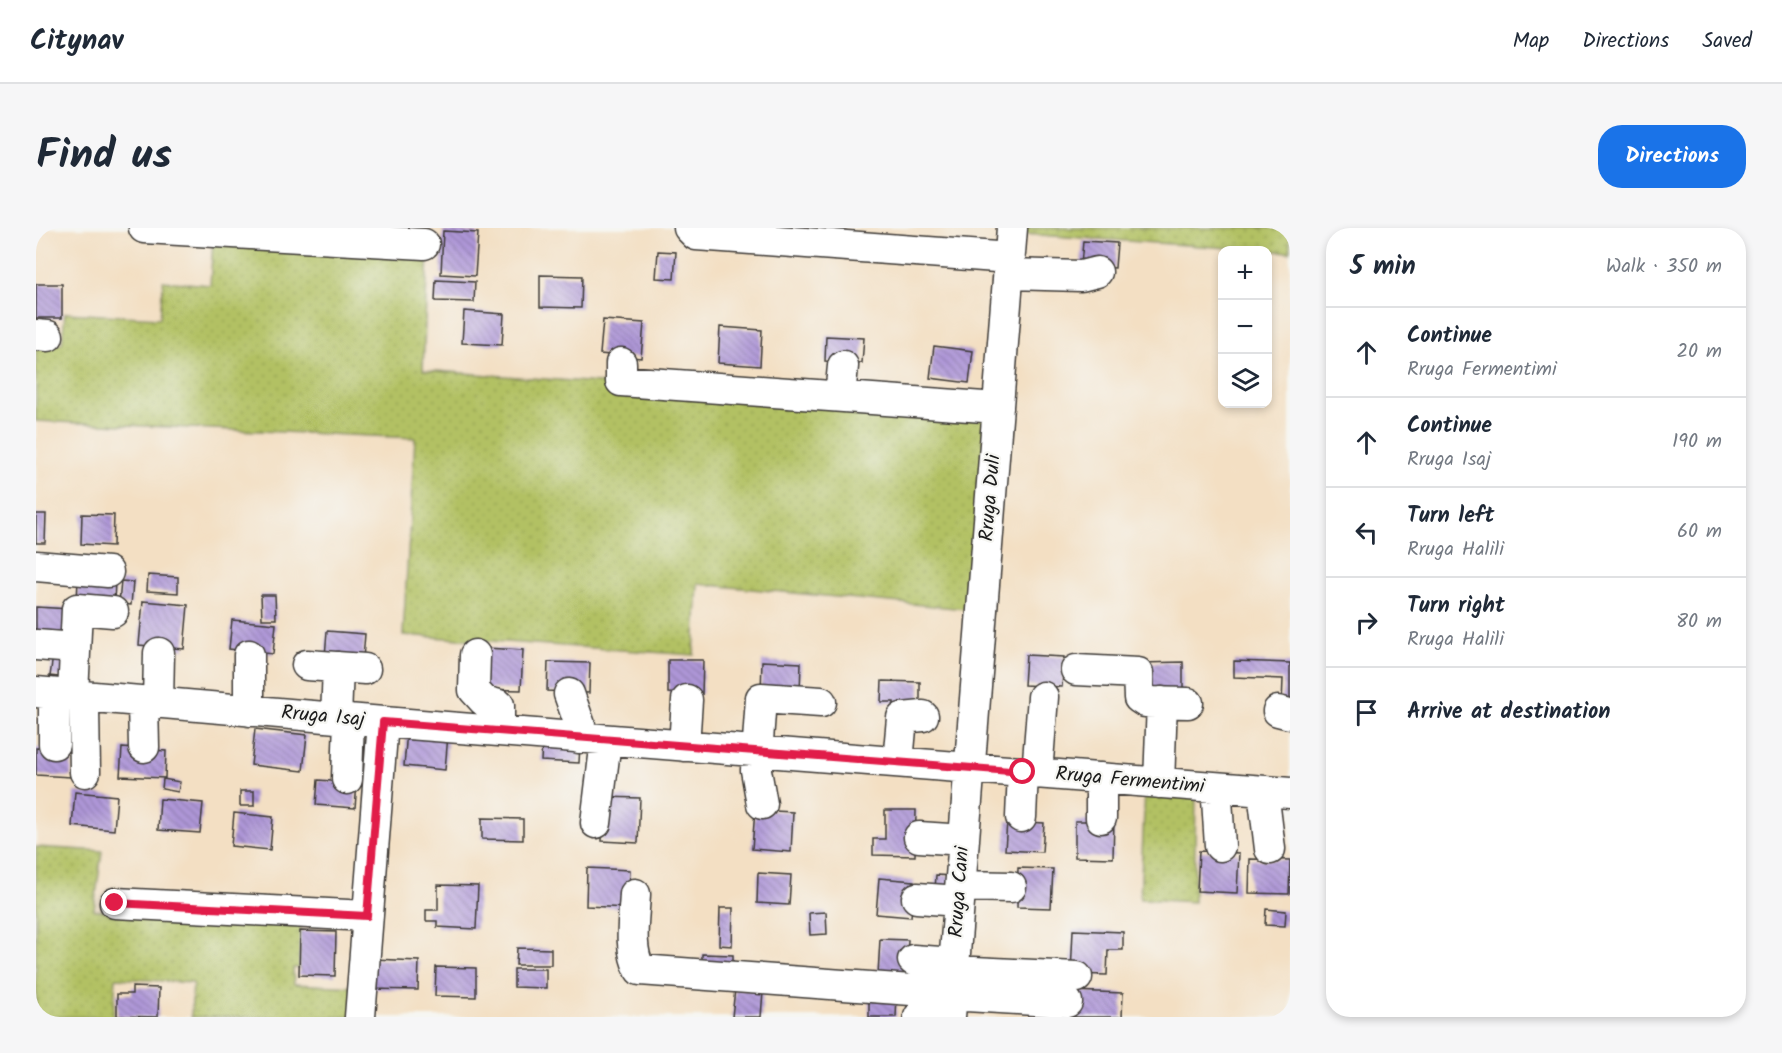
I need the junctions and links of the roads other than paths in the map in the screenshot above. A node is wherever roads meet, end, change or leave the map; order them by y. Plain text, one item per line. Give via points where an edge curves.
1 (144, 228) edge
2 (1012, 228) edge
3 (692, 231) edge
4 (424, 244) dead end
5 (1009, 266) junction
6 (1097, 272) dead end
7 (621, 363) dead end
8 (843, 366) dead end
9 (739, 370) dead end
10 (762, 390) junction
11 (840, 396) junction
12 (998, 408) junction
13 (36, 566) edge
14 (108, 572) dead end
15 (114, 612) dead end
16 (159, 652) dead end
17 (249, 655) dead end
18 (475, 655) dead end
19 (307, 665) dead end
20 (1076, 670) dead end
21 (61, 694) edge
22 (569, 694) dead end
23 (1043, 697) dead end
24 (687, 700) dead end
25 (151, 702) junction
26 (821, 702) dead end
27 (249, 711) junction
28 (922, 716) dead end
29 (342, 719) junction
30 (383, 722) junction
31 (499, 731) junction
32 (593, 739) junction
33 (54, 744) dead end
34 (684, 746) junction
35 (144, 747) dead end
36 (757, 752) junction
37 (898, 762) junction
38 (970, 768) junction
39 (85, 772) dead end
40 (1030, 773) junction
41 (1101, 778) junction
42 (347, 779) dead end
43 (1159, 783) junction
44 (1218, 788) junction
45 (762, 804) dead end
46 (1277, 807) edge
47 (1021, 817) dead end
48 (1101, 818) dead end
49 (596, 823) dead end
50 (919, 837) dead end
51 (964, 840) junction
52 (1220, 846) dead end
53 (1270, 849) dead end
54 (1011, 887) dead end
55 (634, 894) dead end
56 (960, 894) junction
57 (918, 898) dead end
58 (115, 903) dead end
59 (367, 916) junction
60 (913, 960) dead end
61 (953, 986) edge
62 (1072, 990) dead end
63 (360, 1017) edge
64 (919, 1017) edge

1 - 4 street
2 - 5 street, Rruga Duli
3 - 5 street via 873,236
5 - 6 street via 1081,276
5 - 12 street, Rruga Duli
7 - 10 street via 621,381
8 - 11 street
9 - 10 street via 738,377 762,379
10 - 11 street
11 - 12 street via 945,395
12 - 38 street, Rruga Duli
13 - 14 street
15 - 21 street via 77,609
16 - 25 street
17 - 27 street
18 - 31 street via 474,690 484,700 499,705
19 - 29 street via 352,668
20 - 43 street via 1138,673 1139,698 1145,702 1175,702
21 - 25 street, Rruga Isaj
21 - 33 street
21 - 39 street via 84,707
22 - 32 street via 580,725
23 - 40 street
24 - 34 street
25 - 27 street, Rruga Isaj
25 - 35 street
26 - 36 street via 761,698
27 - 29 street, Rruga Isaj
28 - 37 street via 902,718
29 - 30 street, Rruga Isaj
29 - 42 street
30 - 31 street, Rruga Isaj
30 - 59 street
31 - 32 street, Rruga Isaj
32 - 34 street, Rruga Isaj
32 - 49 street
34 - 36 street, Rruga Isaj
36 - 37 street, Rruga Isaj
36 - 45 street
37 - 38 street, Rruga Isaj
38 - 40 street, Rruga Fermentimi
38 - 51 street, Rruga Cani
40 - 41 street, Rruga Fermentimi
40 - 47 street
41 - 43 street, Rruga Fermentimi
41 - 48 street
43 - 44 street, Rruga Fermentimi
44 - 46 street, Rruga Fermentimi
44 - 52 street
46 - 53 street
50 - 51 street
51 - 56 street, Rruga Cani
54 - 56 street
55 - 61 street via 633,947 640,970
56 - 57 street
56 - 61 street, Rruga Cani
58 - 59 street
59 - 63 street
60 - 61 street
61 - 62 street
61 - 64 street via 942,1004

